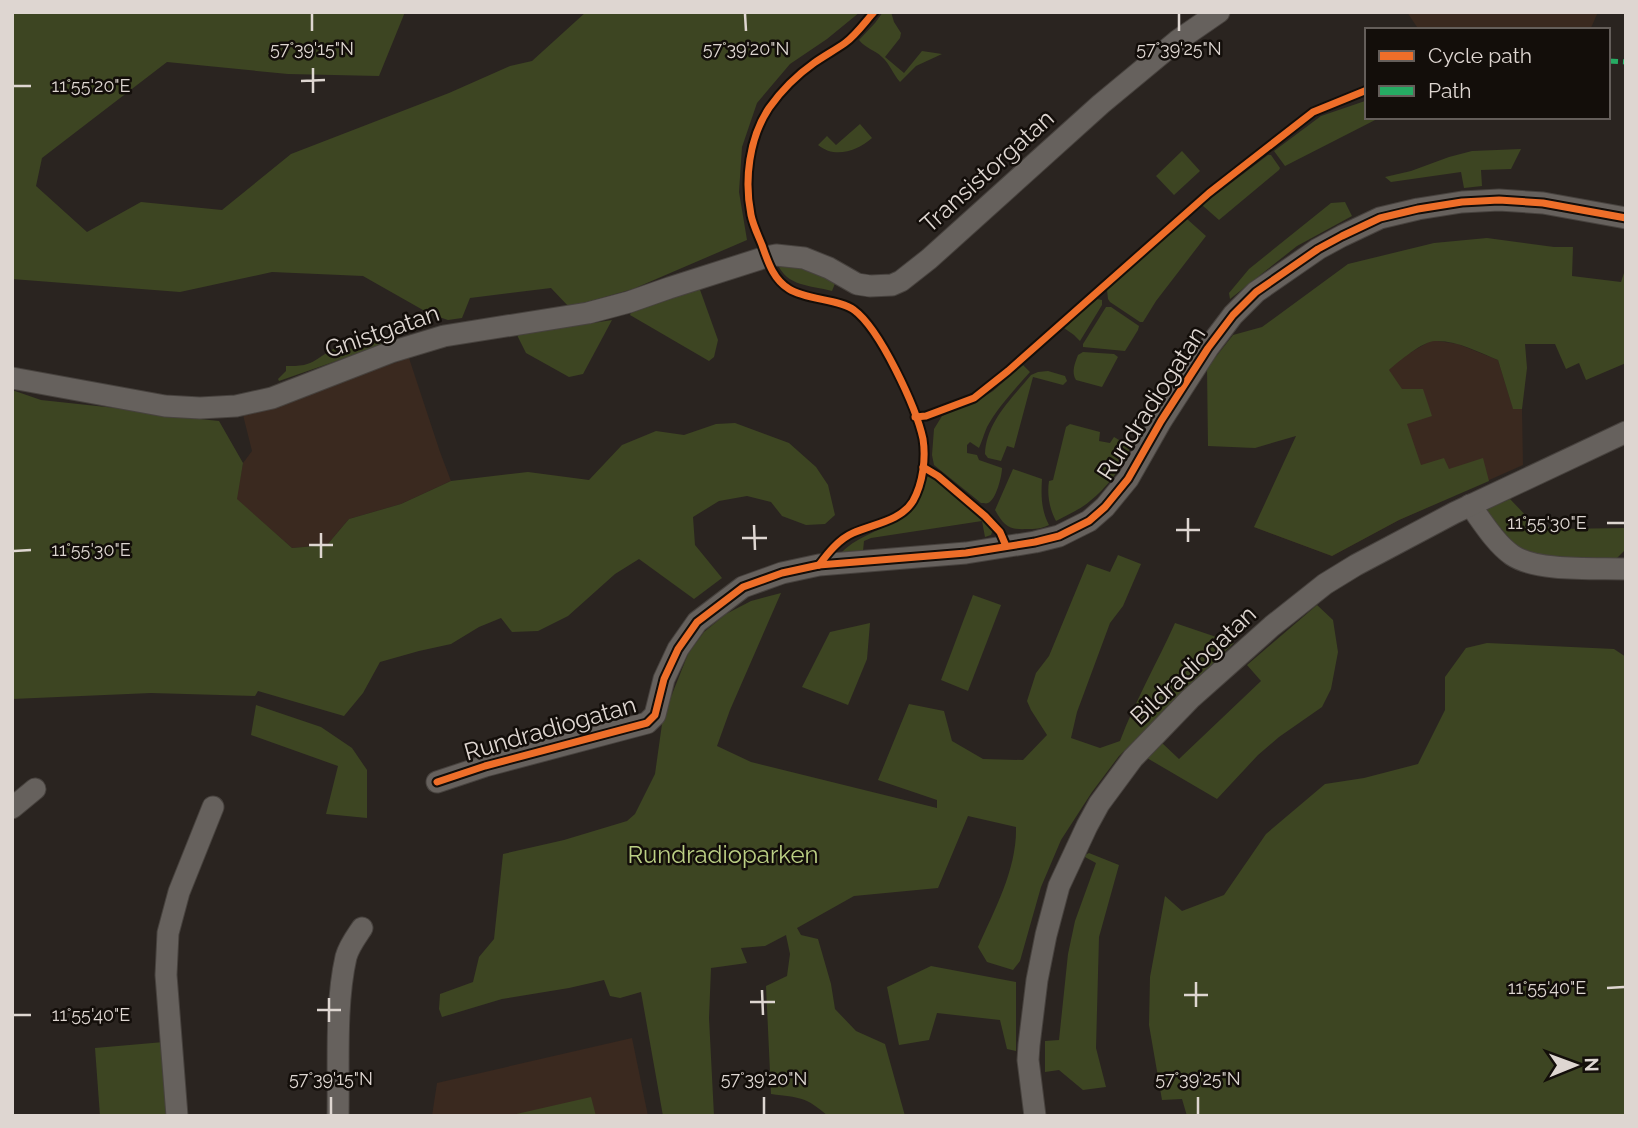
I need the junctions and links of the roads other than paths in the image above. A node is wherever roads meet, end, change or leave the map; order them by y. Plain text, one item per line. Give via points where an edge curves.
1 (1219, 12) edge
2 (1626, 218) edge
3 (766, 257) joint
4 (12, 378) edge
5 (1626, 432) edge
6 (1470, 505) junction
7 (1626, 569) edge
8 (437, 782) dead end
9 (35, 789) dead end
10 (213, 807) dead end
11 (12, 808) edge
12 (362, 928) dead end
13 (177, 1116) edge
14 (338, 1116) edge
15 (1035, 1116) edge

1 - 3 street, Transistorgatan via 1111,96 901,281 857,284 804,258
2 - 8 street, Rundradiogatan via 1543,203 1462,202 1380,218 1342,236 1256,292 1233,314 1128,479 1089,521 1035,542 966,553 819,565 743,587 697,622 678,649 655,715 647,723
3 - 4 street, Gnistgatan via 588,313 444,336 272,398 236,406 165,406
5 - 6 street, Bildradiogatan
6 - 7 street via 1496,540 1527,563
6 - 15 street, Bildradiogatan via 1356,565 1272,626 1180,709 1133,758 1099,804 1059,886 1046,935 1028,1060
9 - 11 street
10 - 13 street via 168,933 166,975
12 - 14 street via 346,956

